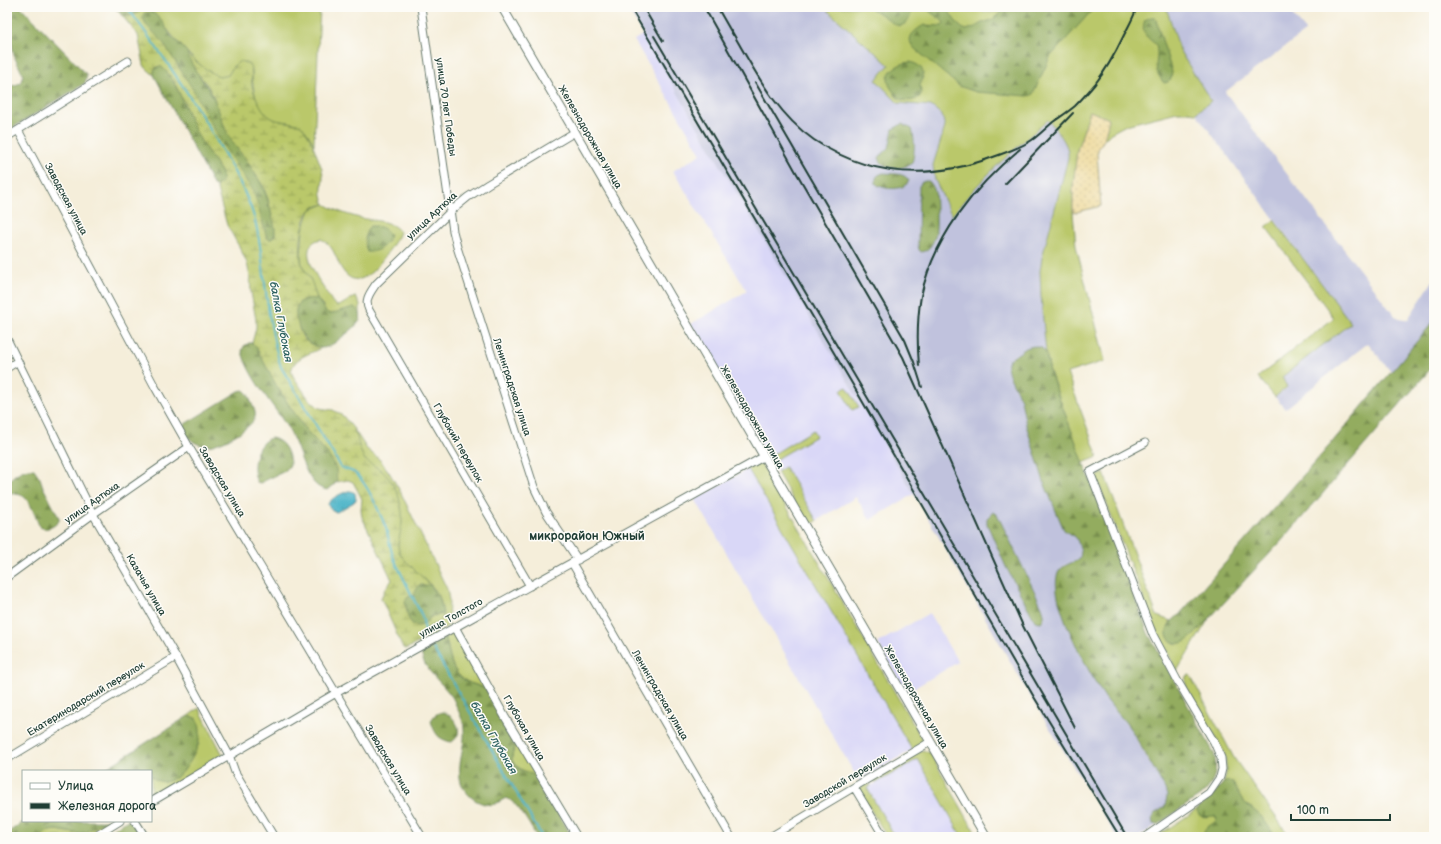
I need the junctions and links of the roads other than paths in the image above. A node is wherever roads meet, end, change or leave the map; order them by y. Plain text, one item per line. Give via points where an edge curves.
1 (421, 7) edge
2 (502, 7) edge
3 (128, 61) dead end
4 (18, 130) junction
5 (575, 132) junction
6 (7, 137) edge
7 (451, 211) junction
8 (368, 310) joint
9 (7, 339) edge
10 (18, 361) junction
11 (7, 368) edge
12 (1145, 443) dead end
13 (189, 447) junction
14 (763, 457) junction
15 (93, 514) junction
16 (575, 562) junction
17 (7, 577) edge
18 (530, 586) junction
19 (455, 627) junction
20 (176, 658) junction
21 (336, 693) junction
22 (930, 742) junction
23 (229, 755) junction
24 (7, 759) edge
25 (854, 787) junction
26 (152, 801) edge
27 (118, 822) edge
28 (136, 822) edge
29 (94, 837) edge
30 (145, 837) edge
31 (274, 837) edge
32 (422, 837) edge
33 (577, 837) edge
34 (731, 837) edge
35 (770, 837) edge
36 (884, 837) edge
37 (986, 837) edge
38 (1145, 837) edge

1 - 7 street, улица 70 лет Победы
2 - 5 main road, Железнодорожная улица
3 - 4 street
4 - 6 street
4 - 13 street, Заводская улица via 154,387
5 - 7 street, улица Артюха via 488,184
5 - 14 main road, Железнодорожная улица
7 - 8 street, улица Артюха via 376,284 366,300
7 - 16 street, Ленинградская улица via 455,242 534,487
8 - 18 street, Глубокий переулок
9 - 10 street, Казачья улица
10 - 11 street
10 - 15 street, Казачья улица
12 - 38 street via 1090,472 1150,628 1214,742 1222,765 1220,777 1209,793
13 - 15 street, улица Артюха
13 - 21 street, Заводская улица
14 - 16 street, улица Толстого
14 - 22 main road, Железнодорожная улица
15 - 17 street, улица Артюха
15 - 20 street, Казачья улица
16 - 18 street, улица Толстого
16 - 34 street, Ленинградская улица
18 - 19 street, улица Толстого
19 - 21 street, улица Толстого
19 - 33 street, Глубокая улица
20 - 23 street, Казачья улица
20 - 24 street, Екатеринодарский переулок
21 - 23 street, улица Толстого
21 - 32 street, Заводская улица
22 - 25 street, Заводской переулок
22 - 37 main road, Железнодорожная улица
23 - 26 street, улица Толстого
23 - 31 street, Казачья улица via 235,772
25 - 35 street, Заводской переулок
25 - 36 street
27 - 29 street
28 - 30 street

